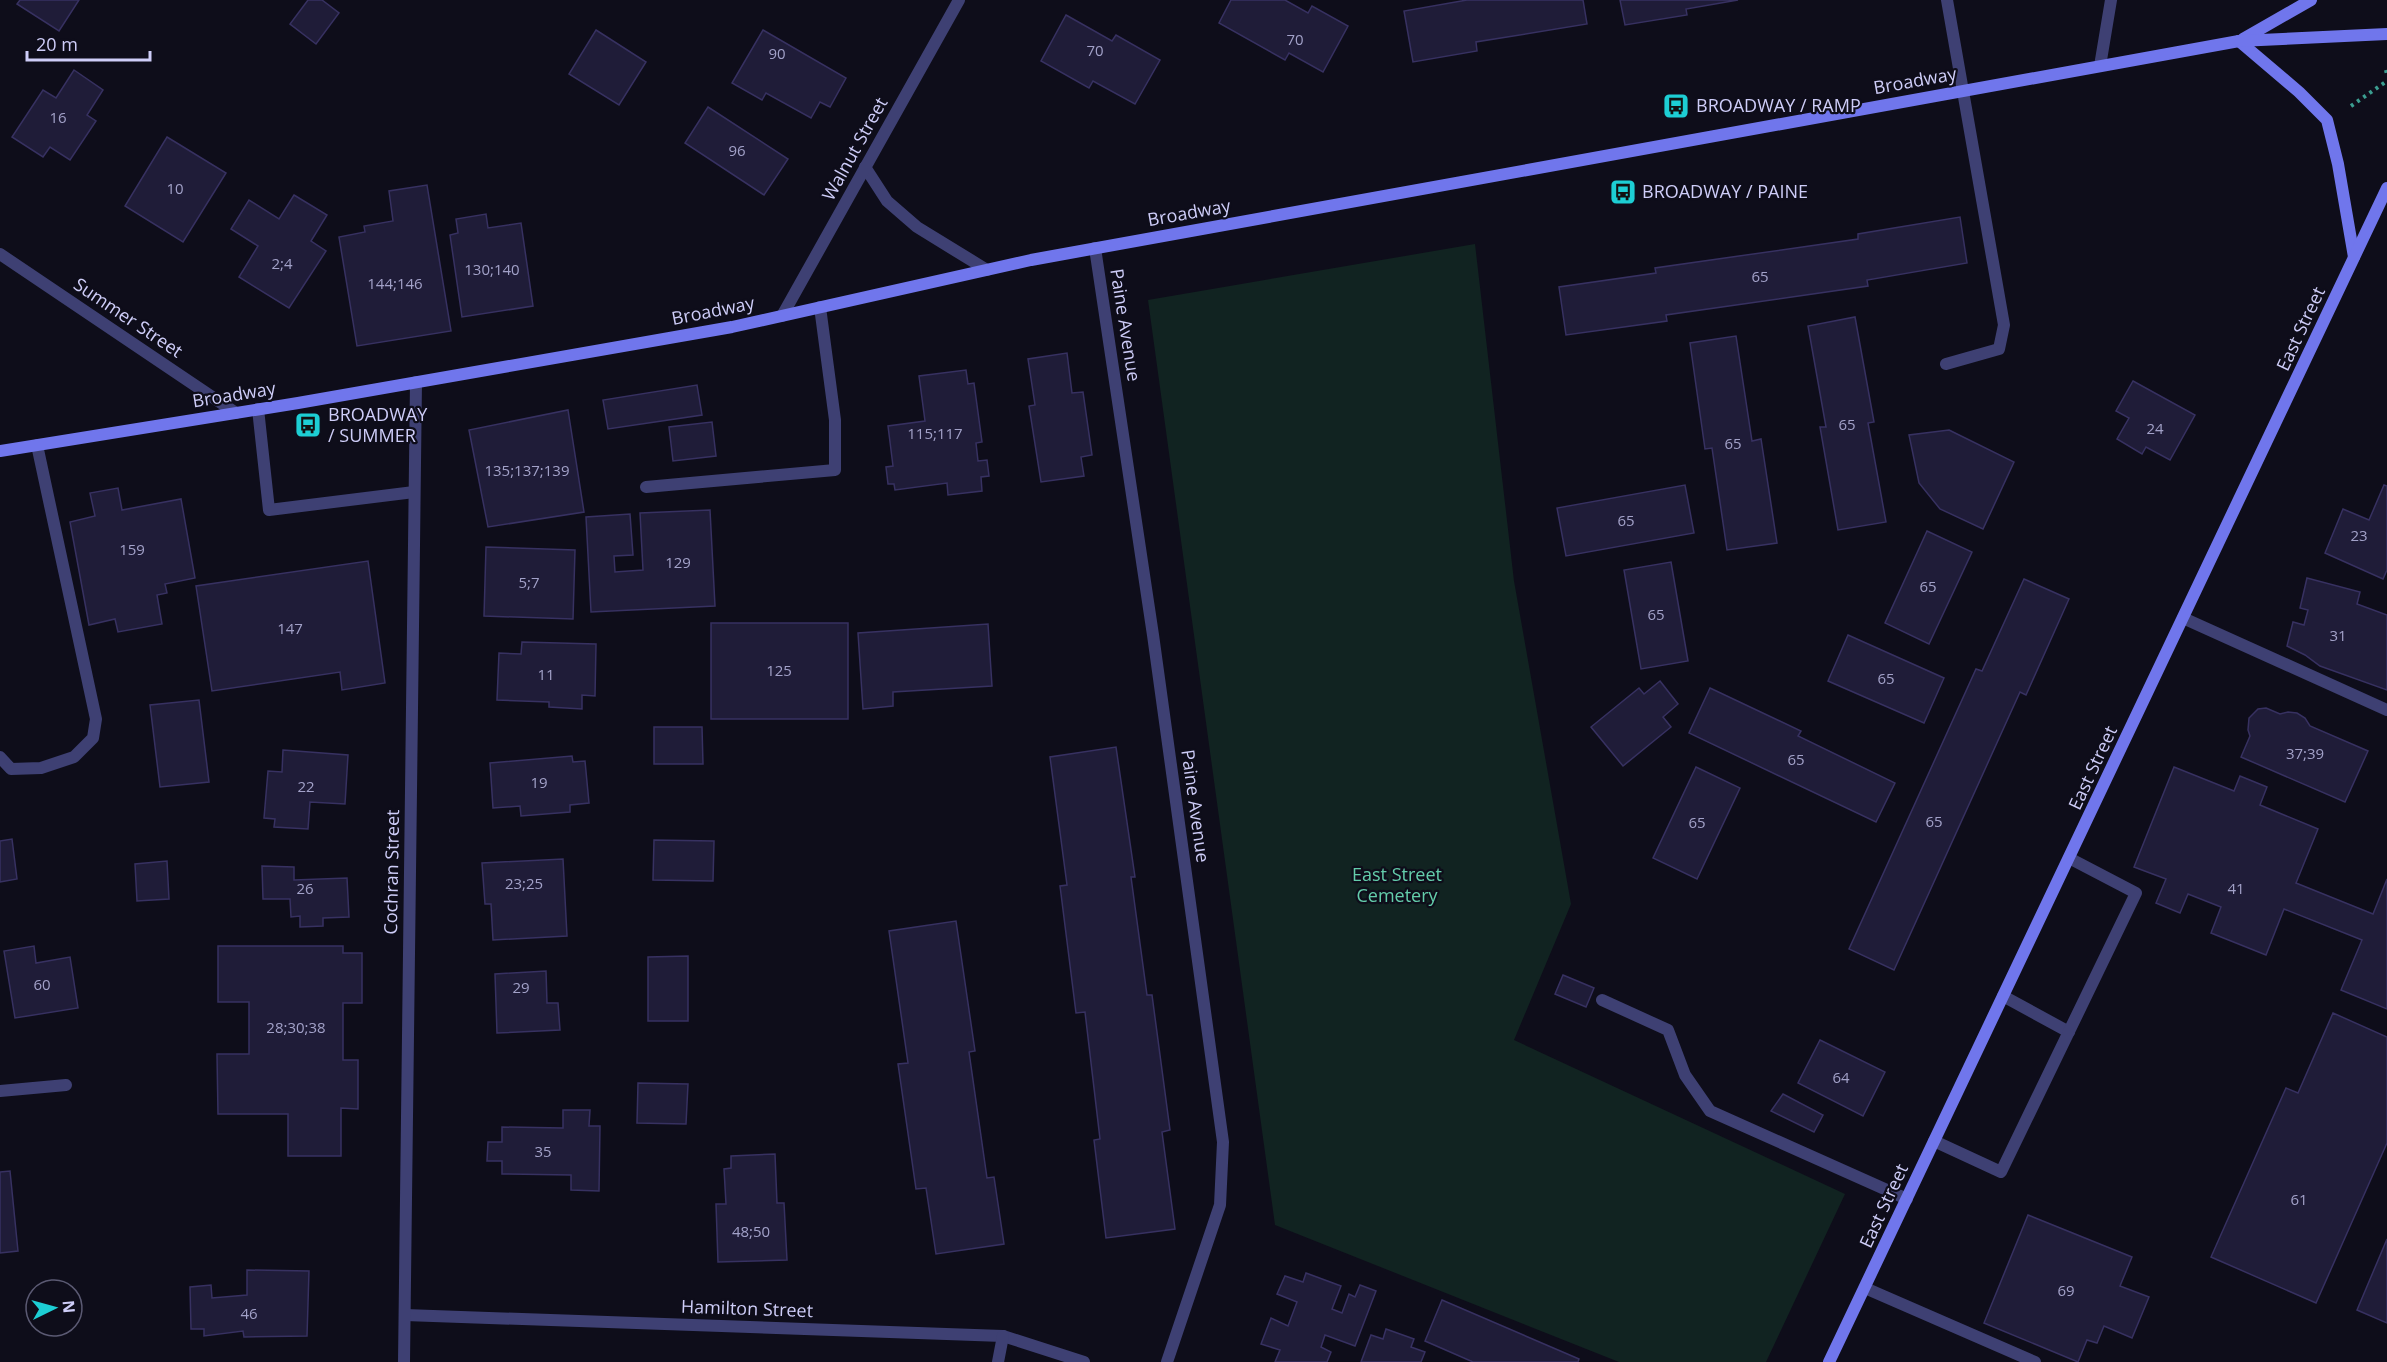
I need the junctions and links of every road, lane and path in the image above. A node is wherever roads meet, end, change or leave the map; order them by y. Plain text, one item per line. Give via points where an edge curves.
1 (959, 0) edge
2 (1947, 0) edge
3 (2110, 0) edge
4 (2311, 0) edge
5 (2387, 34) edge
6 (2239, 41) junction
7 (2100, 66) junction
8 (2387, 81) edge
9 (1964, 90) junction
10 (2351, 106) dead end
11 (865, 166) junction
12 (2387, 188) edge
13 (1095, 248) junction
14 (0, 254) edge
15 (2354, 257) junction
16 (987, 270) junction
17 (820, 307) junction
18 (782, 316) junction
19 (1946, 364) dead end
20 (416, 382) junction
21 (258, 409) junction
22 (236, 413) junction
23 (37, 445) junction
24 (0, 451) edge
25 (646, 487) dead end
26 (414, 492) junction
27 (2183, 618) junction
28 (2387, 710) edge
29 (0, 757) edge
30 (2069, 858) junction
31 (2003, 996) junction
32 (1602, 1000) dead end
33 (2069, 1032) junction
34 (66, 1085) dead end
35 (0, 1090) edge
36 (1934, 1141) junction
37 (1907, 1199) junction
38 (1864, 1288) junction
39 (405, 1315) junction
40 (1003, 1336) junction
41 (404, 1362) edge
42 (998, 1362) edge
43 (1084, 1362) edge
44 (1167, 1362) edge
45 (1829, 1362) edge
46 (2035, 1362) edge

1 - 11 street, Walnut Street
2 - 9 street
3 - 7 street
4 - 6 main road
5 - 6 main road, Broadway
6 - 7 main road, Broadway
6 - 15 main road via 2327,120
7 - 9 main road, Broadway
8 - 10 path
9 - 13 main road, Broadway
9 - 19 street via 2004,325 1999,349
11 - 16 street via 887,201 917,227
11 - 18 street, Walnut Street
12 - 15 main road, East Street
13 - 16 main road, Broadway
13 - 44 street, Paine Avenue via 1223,1142 1220,1205
14 - 22 street, Summer Street
15 - 27 main road, East Street
16 - 17 main road, Broadway
17 - 18 main road, Broadway
17 - 25 street via 835,420 835,470
18 - 20 main road, Broadway
20 - 21 main road, Broadway
20 - 26 street, Cochran Street
21 - 22 main road, Broadway
21 - 26 street via 269,510
22 - 23 main road, Broadway
23 - 24 main road, Broadway
23 - 29 street via 96,719 93,738 74,757 41,768 11,769
26 - 39 street, Cochran Street
27 - 28 street
27 - 30 main road, East Street
30 - 31 main road, East Street
30 - 33 street via 2136,893
31 - 33 street
31 - 36 main road, East Street
32 - 37 street via 1668,1030 1685,1076 1710,1111
33 - 36 street via 2001,1172
34 - 35 street
36 - 37 main road, East Street
37 - 38 main road, East Street
38 - 45 main road, East Street
38 - 46 street
39 - 40 street, Hamilton Street
39 - 41 street, Cochran Street
40 - 42 street
40 - 43 street, Hamilton Street

